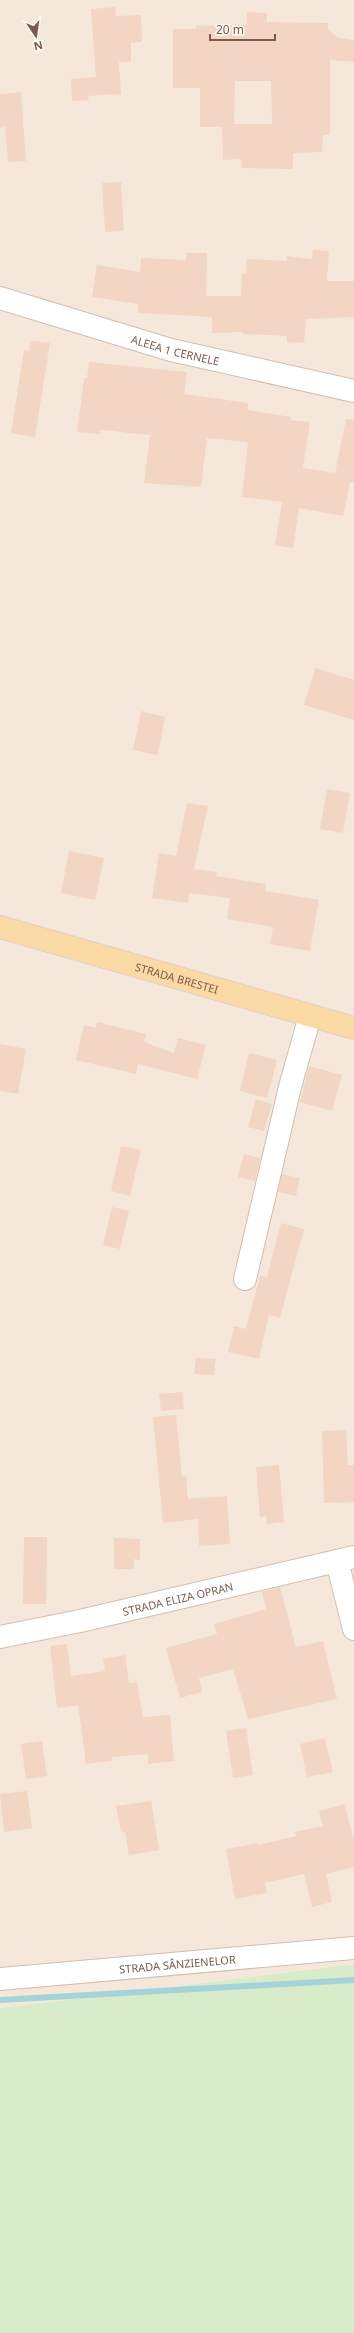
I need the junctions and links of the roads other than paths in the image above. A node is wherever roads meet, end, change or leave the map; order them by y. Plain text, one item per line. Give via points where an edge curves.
1 (0, 298) edge
2 (354, 391) edge
3 (0, 927) edge
4 (310, 1016) junction
5 (354, 1028) edge
6 (245, 1279) dead end
7 (346, 1559) edge
8 (354, 1629) edge
9 (0, 1636) edge
10 (354, 1948) edge
11 (0, 1979) edge

1 - 2 street, ALEEA 1 CERNELE via 171,350
3 - 4 main road, STRADA BRESTEI
4 - 5 main road, STRADA BRESTEI
4 - 6 street via 290,1087
7 - 8 street
7 - 9 street, STRADA ELIZA OPRAN via 80,1621
10 - 11 street, STRADA SÂNZIENELOR

